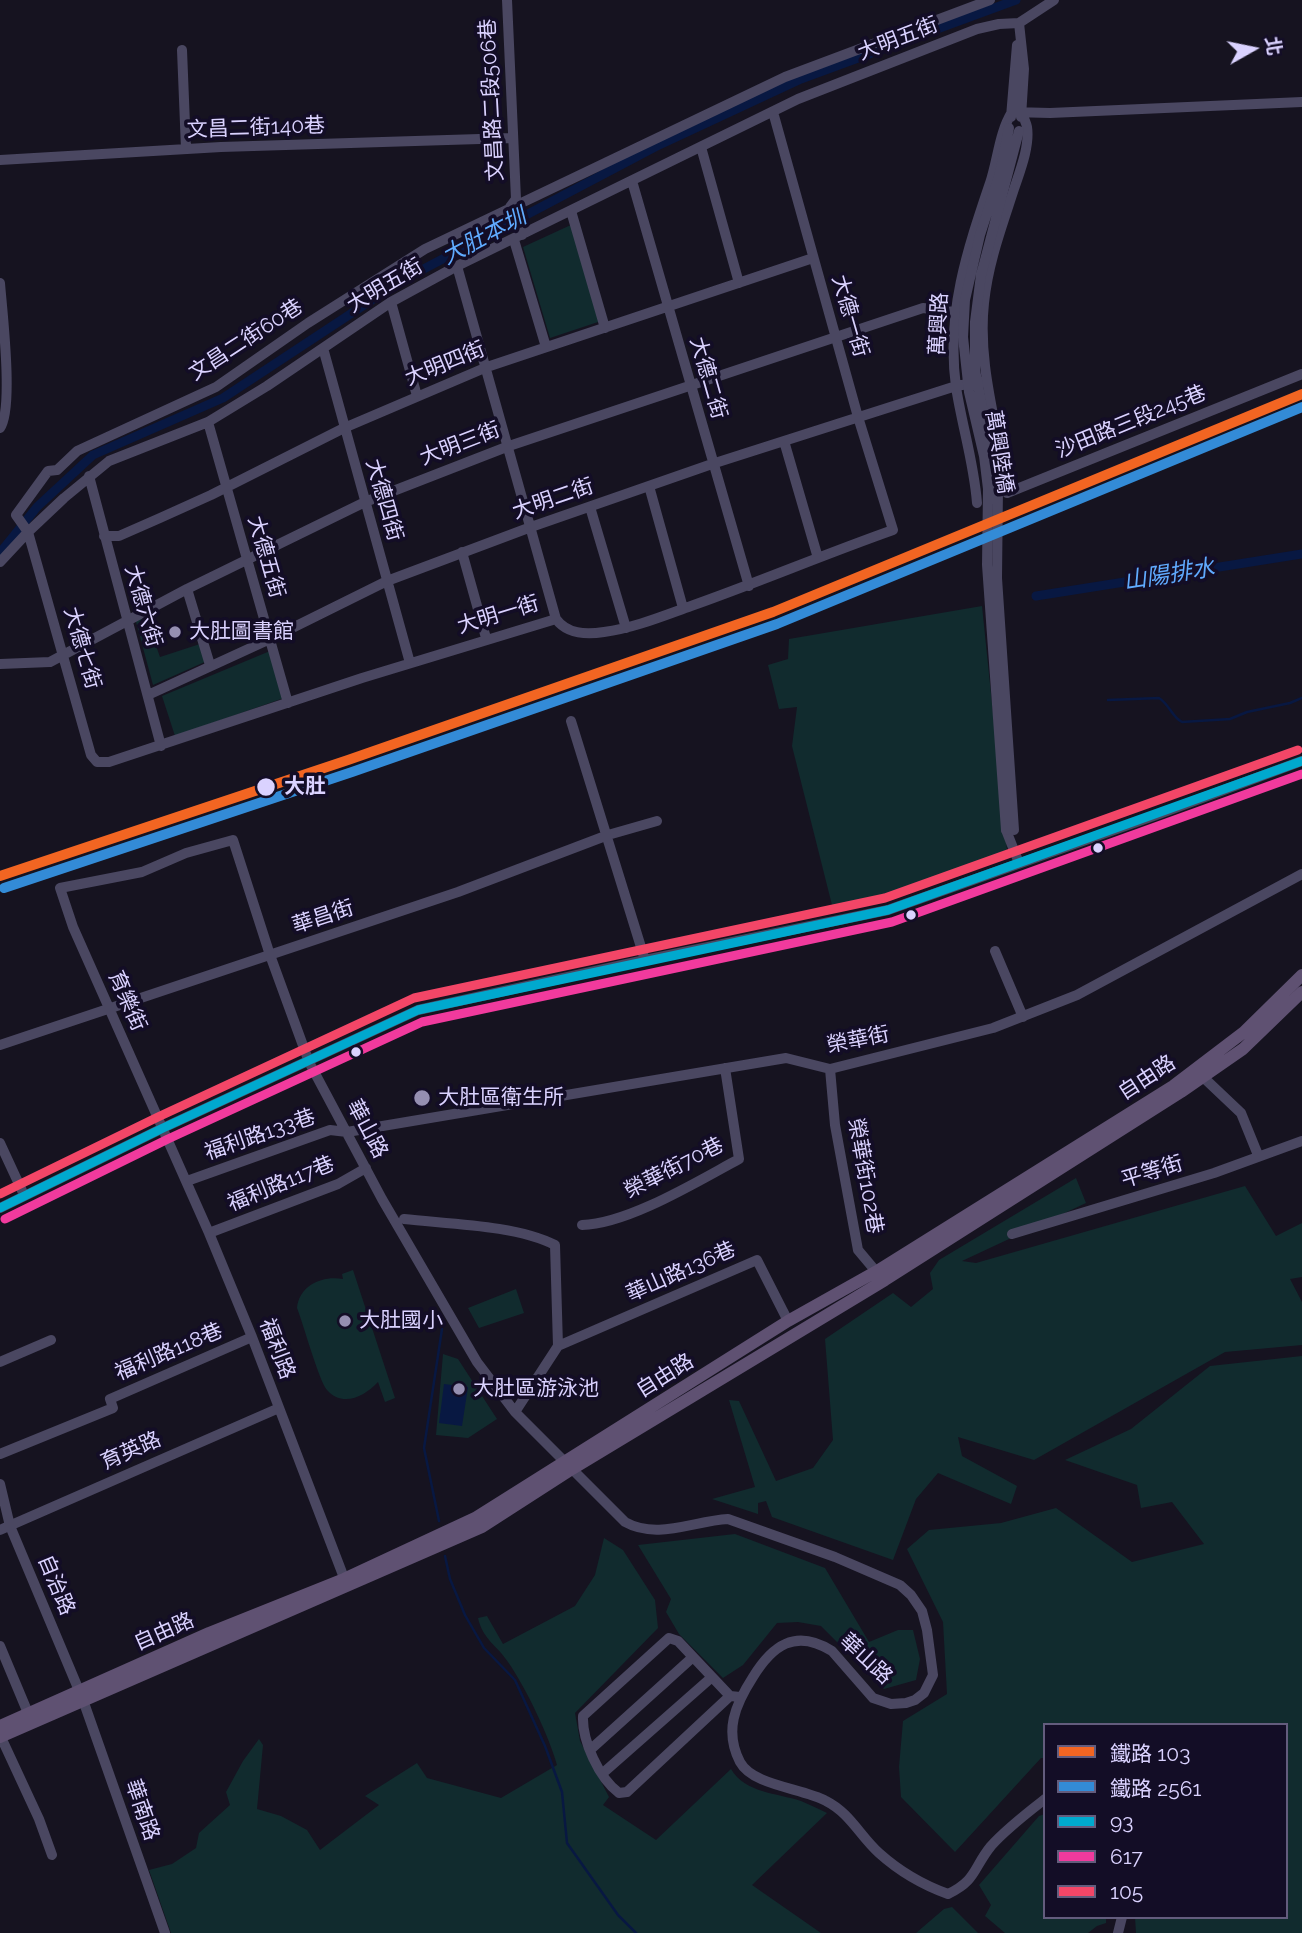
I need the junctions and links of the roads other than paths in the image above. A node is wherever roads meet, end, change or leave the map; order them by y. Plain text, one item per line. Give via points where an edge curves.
1 (507, 0) edge
2 (990, 0) edge
3 (1054, 0) edge
4 (1019, 23) junction
5 (182, 50) dead end
6 (1302, 102) edge
7 (773, 112) junction
8 (1017, 112) junction
9 (1014, 129) joint
10 (512, 138) junction
11 (701, 147) junction
12 (186, 149) junction
13 (0, 160) edge
14 (632, 181) junction
15 (510, 208) junction
16 (571, 211) junction
17 (518, 238) junction
18 (813, 258) junction
19 (457, 267) junction
20 (739, 282) junction
21 (0, 283) edge
22 (391, 302) junction
23 (667, 307) junction
24 (954, 312) junction
25 (604, 328) junction
26 (836, 339) junction
27 (545, 347) junction
28 (323, 348) junction
29 (487, 367) junction
30 (1302, 374) edge
31 (986, 381) junction
32 (689, 385) junction
33 (956, 386) junction
34 (417, 396) junction
35 (858, 417) junction
36 (208, 422) junction
37 (0, 428) edge
38 (344, 428) junction
39 (784, 441) junction
40 (509, 446) junction
41 (1002, 458) junction
42 (972, 463) junction
43 (712, 464) junction
44 (89, 476) junction
45 (226, 486) junction
46 (649, 486) junction
47 (365, 502) junction
48 (977, 503) dead end
49 (590, 507) junction
50 (16, 515) joint
51 (531, 527) junction
52 (892, 530) joint
53 (28, 532) junction
54 (104, 536) junction
55 (463, 552) junction
56 (818, 558) junction
57 (246, 560) junction
58 (0, 562) edge
59 (387, 581) junction
60 (749, 586) junction
61 (187, 589) junction
62 (683, 608) junction
63 (556, 618) junction
64 (128, 620) junction
65 (626, 628) junction
66 (486, 638) junction
67 (270, 639) junction
68 (64, 655) junction
69 (410, 663) junction
70 (0, 664) edge
71 (210, 665) junction
72 (148, 695) junction
73 (288, 703) junction
74 (570, 721) dead end
75 (161, 746) junction
76 (1302, 761) edge
77 (110, 762) joint
78 (657, 821) dead end
79 (608, 835) junction
80 (1019, 863) junction
81 (1302, 874) edge
82 (60, 888) joint
83 (995, 951) dead end
84 (270, 955) junction
85 (645, 960) junction
86 (1301, 977) edge
87 (1302, 992) edge
88 (109, 1009) junction
89 (1023, 1017) junction
90 (0, 1045) edge
91 (309, 1062) junction
92 (725, 1068) junction
93 (830, 1069) junction
94 (1202, 1077) junction
95 (163, 1128) junction
96 (346, 1132) junction
97 (1302, 1141) edge
98 (0, 1143) edge
99 (1258, 1155) junction
100 (366, 1168) junction
101 (187, 1181) junction
102 (24, 1195) junction
103 (0, 1208) edge
104 (404, 1219) dead end
105 (582, 1225) dead end
106 (209, 1233) junction
107 (1012, 1234) dead end
108 (880, 1276) junction
109 (788, 1321) junction
110 (252, 1337) junction
111 (51, 1340) dead end
112 (558, 1346) junction
113 (0, 1362) edge
114 (279, 1408) junction
115 (515, 1412) junction
116 (0, 1454) edge
117 (569, 1465) junction
118 (0, 1484) edge
119 (5, 1528) edge
120 (346, 1583) junction
121 (0, 1646) edge
122 (693, 1657) junction
123 (712, 1678) junction
124 (81, 1696) junction
125 (735, 1697) junction
126 (28, 1713) junction
127 (0, 1726) edge
128 (0, 1736) edge
129 (590, 1750) junction
130 (603, 1773) junction
131 (1043, 1800) edge
132 (52, 1855) dead end
133 (165, 1933) edge

1 - 10 street, 文昌路二段506巷
2 - 15 street, 文昌二街60巷 via 785,77
3 - 4 street
4 - 7 street, 大明五街 via 977,29
4 - 8 street, 萬興路
5 - 12 street
6 - 8 street
7 - 11 street, 大明五街
7 - 18 street, 大德一街
8 - 9 street, 萬興路
8 - 24 street, 萬興路 via 1005,123
8 - 31 street, 萬興路 via 1027,128 1023,158 990,264 982,331
9 - 80 street, 萬興陸橋, bridge via 981,275 975,370 998,488 997,578 1010,830
10 - 12 street, 文昌二街140巷
10 - 15 street, 文昌路二段506巷 via 516,199
11 - 14 street, 大明五街
11 - 20 street
12 - 13 street, 文昌二街140巷
14 - 16 street, 大明五街
14 - 23 street, 大德二街
15 - 17 street, 文昌路二段506巷
15 - 50 street, 文昌二街60巷 via 425,249 216,387 77,451 57,470 48,471
16 - 17 street, 大明五街
16 - 25 street
17 - 19 street, 大明五街
17 - 27 street, 文昌路二段506巷
18 - 20 street, 大明四街
18 - 26 street, 大德一街
19 - 22 street, 大明五街
19 - 29 street
20 - 23 street, 大明四街
21 - 37 street via 6,401
22 - 28 street, 大明五街
22 - 34 street
23 - 25 street, 大明四街
23 - 32 street, 大德二街
24 - 26 street, 大明三街 via 923,309
24 - 33 street, 萬興路
25 - 27 street, 大明四街
26 - 32 street, 大明三街
26 - 35 street, 大德一街
27 - 29 street, 大明四街
28 - 36 street, 大明五街
28 - 38 street, 大德四街
29 - 34 street, 大明四街
29 - 40 street
30 - 41 street, 沙田路三段245巷 via 1007,493
31 - 33 street, 大明二街
31 - 41 street, 萬興路
32 - 40 street, 大明三街
32 - 43 street, 大德二街
33 - 35 street, 大明二街
33 - 42 street, 萬興路
34 - 38 street, 大明四街
35 - 39 street, 大明二街
35 - 52 street, 大德一街
36 - 44 street, 大明五街 via 109,461
36 - 45 street, 大德五街
38 - 45 street, 大明四街
38 - 47 street, 大德四街
39 - 43 street, 大明二街
39 - 56 street
40 - 47 street, 大明三街
40 - 51 street
41 - 42 street
42 - 48 street, 萬興路
43 - 46 street, 大明二街
43 - 60 street, 大德二街
44 - 53 street, 大明五街
44 - 54 street, 大德六街
45 - 54 street, 大明四街 via 119,536
45 - 57 street, 大德五街
46 - 49 street, 大明二街
46 - 62 street
47 - 57 street, 大明三街
47 - 59 street, 大德四街
49 - 51 street, 大明二街
49 - 65 street
50 - 53 street, 大德七街
51 - 55 street, 大明二街
51 - 63 street
52 - 56 street, 大明一街
53 - 58 street, 大明五街
53 - 68 street, 大德七街
54 - 64 street, 大德六街
55 - 59 street, 大明二街
55 - 66 street
56 - 60 street, 大明一街
57 - 61 street, 大明三街
57 - 67 street, 大德五街
59 - 67 street, 大明二街
59 - 69 street, 大德四街
60 - 62 street, 大明一街
61 - 64 street, 大明三街
61 - 71 street
62 - 65 street, 大明一街
63 - 65 street, 大明一街 via 569,631 601,633
63 - 66 street, 大明一街
64 - 68 street, 大明三街
64 - 72 street, 大德六街
66 - 69 street, 大明一街
67 - 71 street, 大明二街
67 - 73 street, 大德五街
68 - 70 street, 大明三街 via 50,662
68 - 77 street, 大德七街 via 91,755 97,762
69 - 73 street, 大明一街
71 - 72 street, 大明二街
72 - 75 street, 大德六街
73 - 75 street, 大明一街
74 - 79 street
75 - 77 street, 大明一街
76 - 80 street
78 - 79 street, 華昌街
79 - 84 street, 華昌街 via 458,892
79 - 85 street
80 - 85 street via 888,910
81 - 89 street, 榮華街 via 1077,995
82 - 84 street, 華山路 via 142,872 233,840
82 - 88 street, 育樂街
83 - 89 street
84 - 88 street, 華昌街
84 - 91 street, 華山路
85 - 91 street via 418,1010
86 - 108 main road, 自由路 via 1244,1032 1173,1086
87 - 94 main road, 自由路 via 1244,1049
88 - 90 street, 華昌街
88 - 95 street, 育樂街
89 - 93 street, 榮華街
91 - 95 street
91 - 96 street, 華山路
92 - 93 street, 榮華街 via 786,1058
92 - 96 street, 榮華街
92 - 105 street, 榮華街70巷 via 739,1159 631,1212
93 - 108 street, 榮華街102巷 via 835,1125 858,1250
94 - 99 street via 1241,1113
94 - 108 main road, 自由路
95 - 101 street, 福利路
95 - 102 street
96 - 100 street, 華山路
96 - 101 street, 福利路133巷 via 330,1130
97 - 99 street, 平等街
98 - 102 street
99 - 107 street, 平等街 via 1214,1173
100 - 106 street, 福利路117巷 via 338,1184
100 - 115 street, 華山路 via 477,1362
101 - 106 street, 福利路
102 - 103 street
104 - 112 street via 514,1232 555,1245
106 - 110 street, 福利路
108 - 109 main road, 自由路
108 - 117 main road, 自由路
109 - 112 street, 華山路136巷 via 757,1260
109 - 117 main road, 自由路
110 - 114 street, 福利路
110 - 116 street, 福利路118巷 via 110,1399 113,1408
111 - 113 street
112 - 115 street
114 - 119 street, 育英路
114 - 120 street, 福利路
115 - 117 street, 華山路
117 - 120 main road, 自由路
117 - 125 street, 華山路 via 637,1529 653,1531 728,1520 901,1585 922,1611 934,1670 924,1693 915,1700 891,1704 873,1698 832,1651 805,1642 776,1647
118 - 119 street, 自治路
119 - 124 street, 自治路
120 - 124 main road, 自由路 via 209,1633
121 - 126 street
122 - 123 street
122 - 129 street
122 - 129 street via 678,1641 669,1639 583,1716
123 - 125 street
123 - 130 street
124 - 126 main road, 自由路
124 - 128 main road, 自由路
124 - 133 street, 華南路
125 - 130 street via 626,1792 615,1790
125 - 131 street, 華山路 via 732,1742 749,1773 836,1806 886,1859 948,1894 963,1887 991,1846
126 - 127 main road, 自由路
128 - 132 street
129 - 130 street

